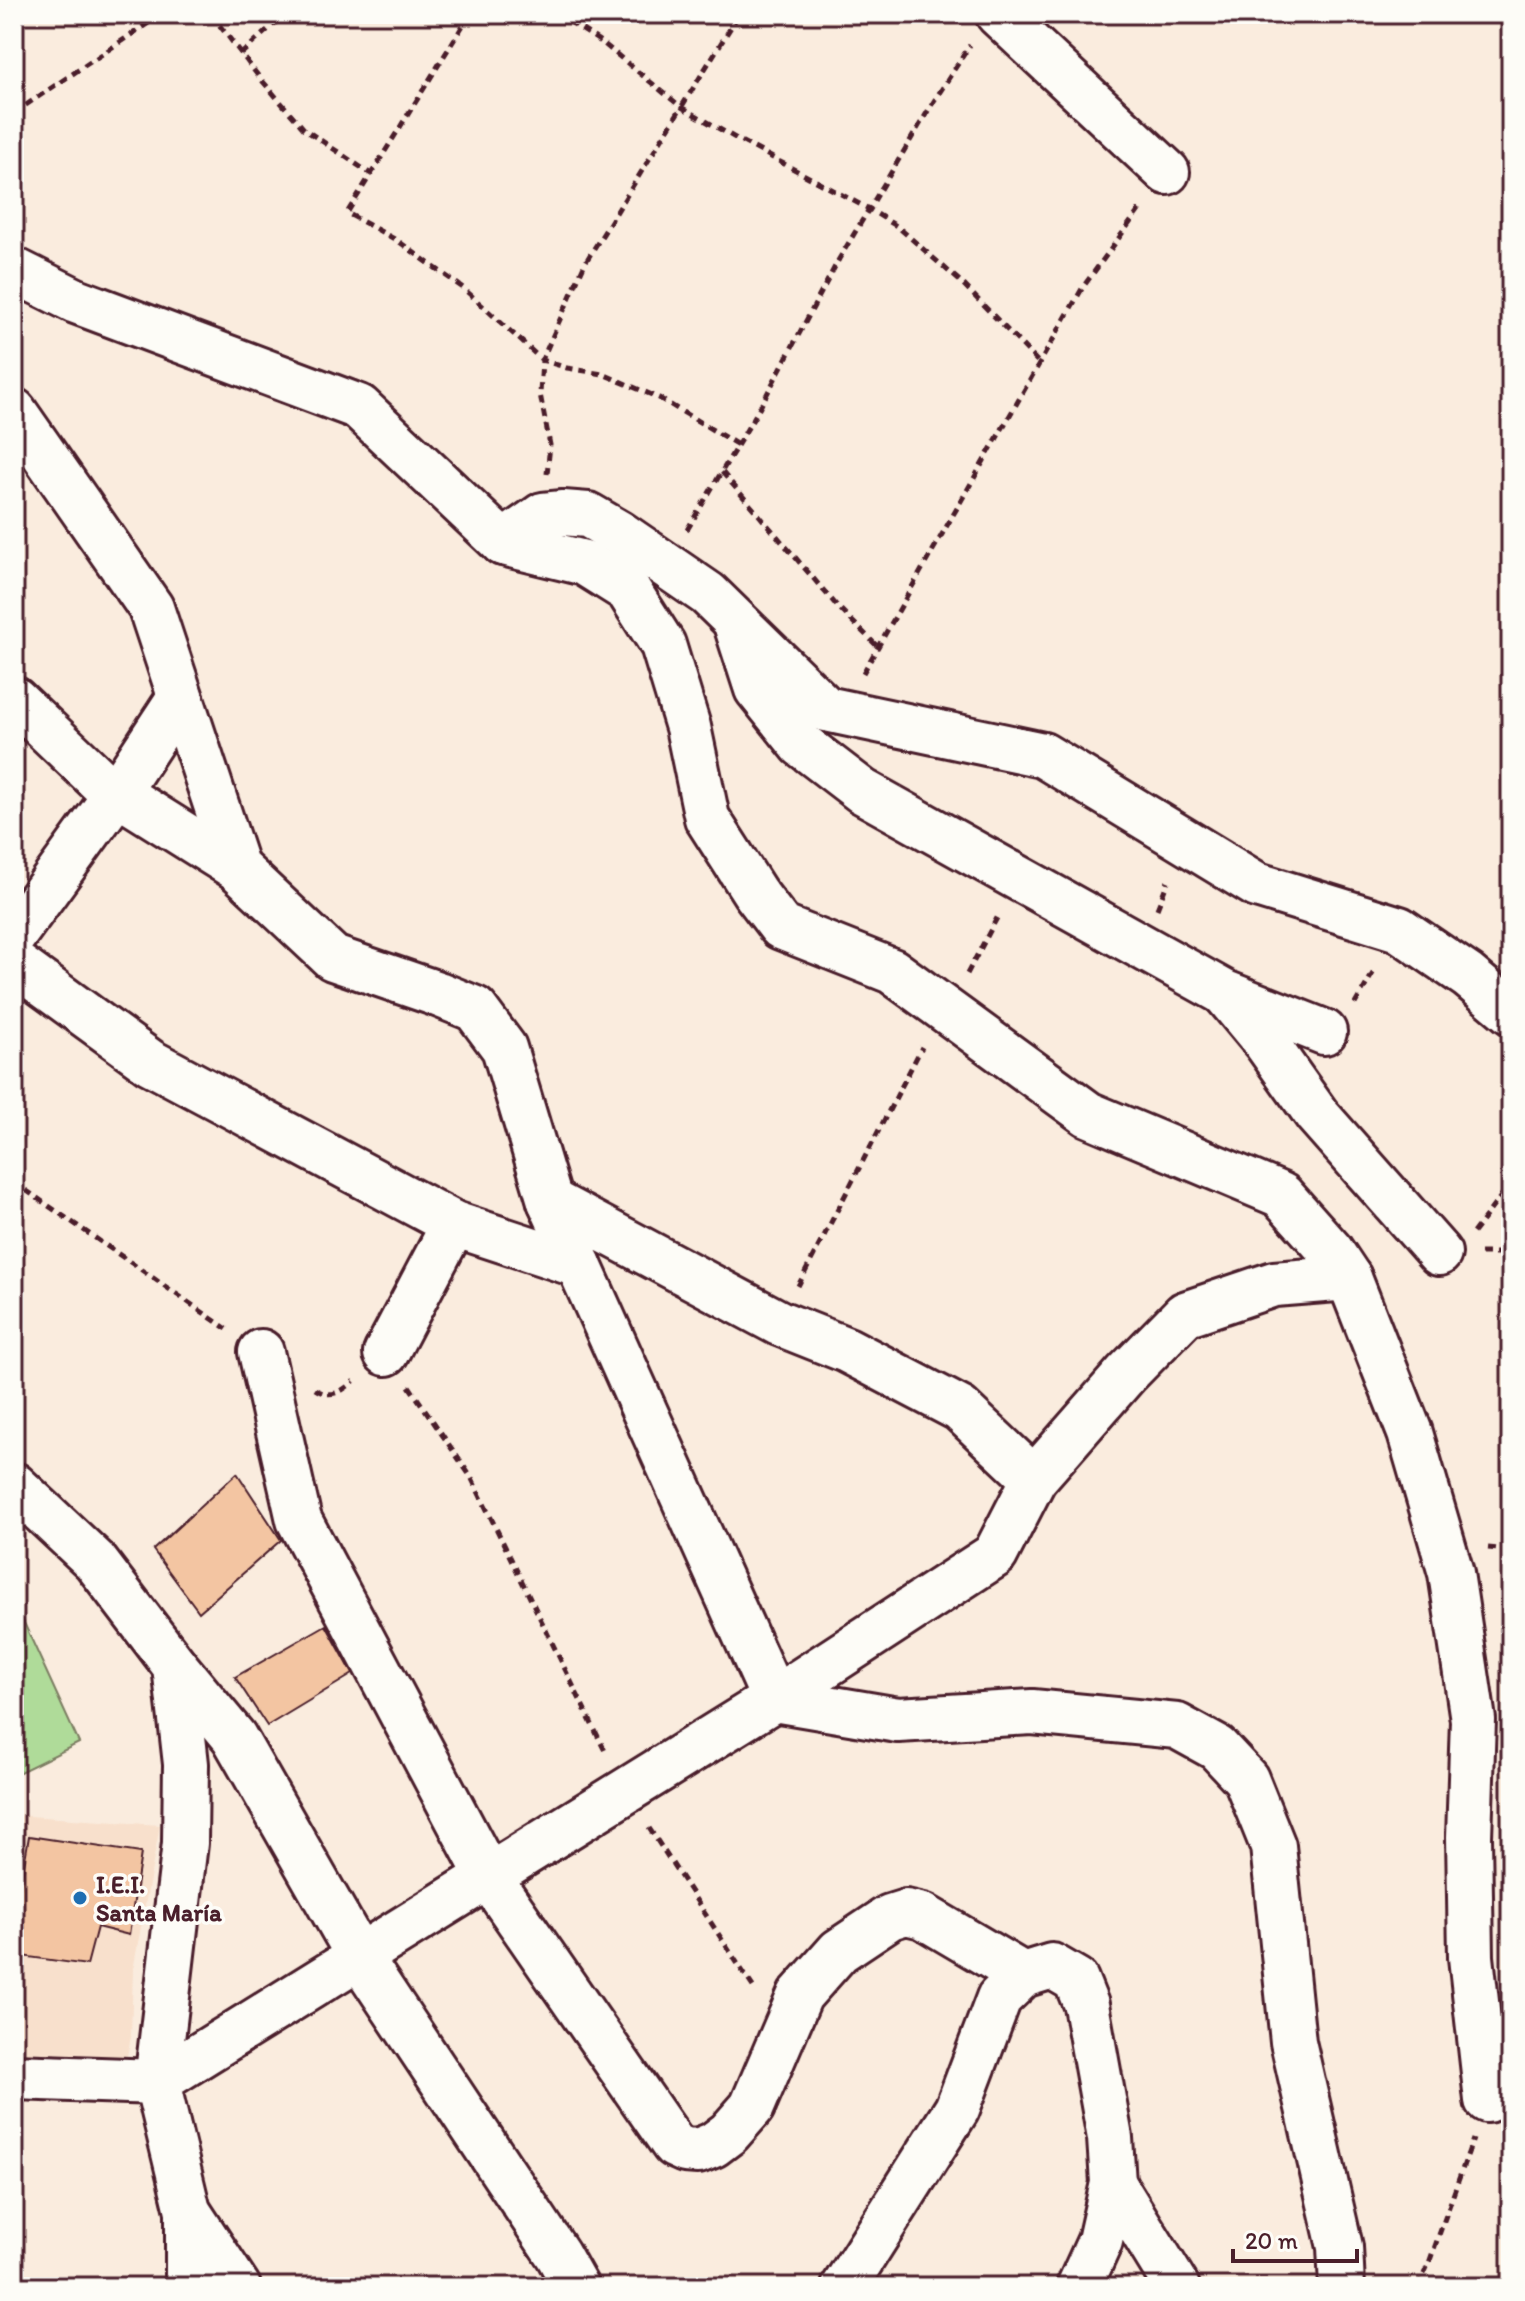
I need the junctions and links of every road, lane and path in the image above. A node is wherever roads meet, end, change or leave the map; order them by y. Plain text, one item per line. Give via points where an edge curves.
1 (162, 14) edge
2 (211, 14) edge
3 (285, 14) edge
4 (470, 14) edge
5 (558, 14) edge
6 (739, 14) edge
7 (986, 26) edge
8 (241, 54) junction
9 (680, 106) junction
10 (14, 113) edge
11 (1167, 172) joint
12 (371, 174) junction
13 (869, 209) junction
14 (14, 270) edge
15 (542, 360) junction
16 (1040, 364) junction
17 (14, 411) edge
18 (738, 445) junction
19 (722, 472) junction
20 (543, 515) junction
21 (503, 543) junction
22 (722, 608) junction
23 (878, 647) junction
24 (180, 697) junction
25 (14, 699) edge
26 (864, 716) junction
27 (117, 793) junction
28 (1185, 841) junction
29 (237, 868) junction
30 (1053, 898) junction
31 (14, 935) edge
32 (1141, 946) junction
33 (14, 963) edge
34 (943, 987) junction
35 (1225, 993) junction
36 (1511, 1012) edge
37 (1324, 1032) dead end
38 (14, 1182) edge
39 (1511, 1183) edge
40 (550, 1201) junction
41 (454, 1224) junction
42 (1453, 1247) joint
43 (579, 1265) junction
44 (1349, 1278) junction
45 (779, 1323) junction
46 (261, 1352) joint
47 (386, 1353) junction
48 (313, 1388) dead end
49 (1034, 1479) junction
50 (14, 1485) edge
51 (175, 1666) junction
52 (774, 1699) junction
53 (625, 1791) junction
54 (488, 1876) junction
55 (359, 1956) junction
56 (1023, 1975) junction
57 (784, 2033) junction
58 (14, 2077) edge
59 (157, 2082) junction
60 (1487, 2100) joint
61 (1113, 2183) junction
62 (188, 2211) junction
63 (188, 2287) edge
64 (238, 2287) edge
65 (576, 2287) edge
66 (844, 2287) edge
67 (1079, 2287) edge
68 (1177, 2287) edge
69 (1342, 2287) edge
70 (1418, 2287) edge

1 - 10 path
2 - 8 path
3 - 8 path
4 - 12 path
5 - 9 path
6 - 9 path
7 - 11 street
7 - 13 path
8 - 12 path via 304,129
9 - 13 path
9 - 15 path via 585,263
11 - 16 path via 1083,287
12 - 15 path via 347,213 398,241 463,288
13 - 16 path via 962,283
13 - 18 path
14 - 21 street via 76,301 359,407
15 - 18 path via 603,374 659,398
15 - 20 path via 540,394 550,445
16 - 23 path
17 - 24 street via 151,608
18 - 19 path
19 - 22 path via 685,533
19 - 23 path
20 - 21 street
20 - 22 street via 588,515
21 - 34 street via 585,563 628,590 663,645 688,727 707,818 781,927
22 - 26 street via 826,709
22 - 30 street via 757,689 802,745 862,791
23 - 26 path via 852,692
24 - 27 street
24 - 29 street
25 - 27 street
26 - 28 street via 1043,755
27 - 29 street
27 - 31 street
28 - 32 path
28 - 36 street via 1257,885 1399,929
29 - 40 street via 333,958 475,1009 504,1048
30 - 32 street
30 - 34 path via 1006,901
32 - 35 street
33 - 41 street via 150,1062
34 - 44 street via 1088,1114 1281,1195
34 - 45 path via 931,1029
35 - 37 street
35 - 42 street via 1317,1115
38 - 46 path
39 - 42 path
40 - 43 street
40 - 45 street
41 - 43 street
41 - 47 street
43 - 52 street
44 - 49 street via 1274,1284 1185,1314
44 - 60 street via 1410,1433 1451,1573 1473,1720 1471,1957
45 - 49 street via 847,1350 960,1409
46 - 54 street via 299,1520
47 - 48 path via 341,1393 322,1394
47 - 53 path via 471,1477
49 - 52 street via 995,1555
50 - 51 street via 95,1561
51 - 55 street via 234,1737
51 - 59 street via 186,1764 185,1843
52 - 53 street
52 - 69 street via 898,1720 1032,1712 1177,1726 1217,1748 1246,1779 1273,1846 1293,2042 1340,2247
53 - 54 street
53 - 57 path
54 - 55 street
54 - 57 street via 674,2145 698,2151 729,2133 752,2107
55 - 59 street
55 - 65 street
56 - 57 street via 923,1916 906,1912 839,1951 800,1995
56 - 61 street via 1052,1966 1076,1980 1086,2005
56 - 66 street via 999,1998 957,2109
58 - 59 street
59 - 62 street
60 - 70 path
61 - 67 street via 1100,2241
61 - 68 street
62 - 63 street
62 - 64 street

